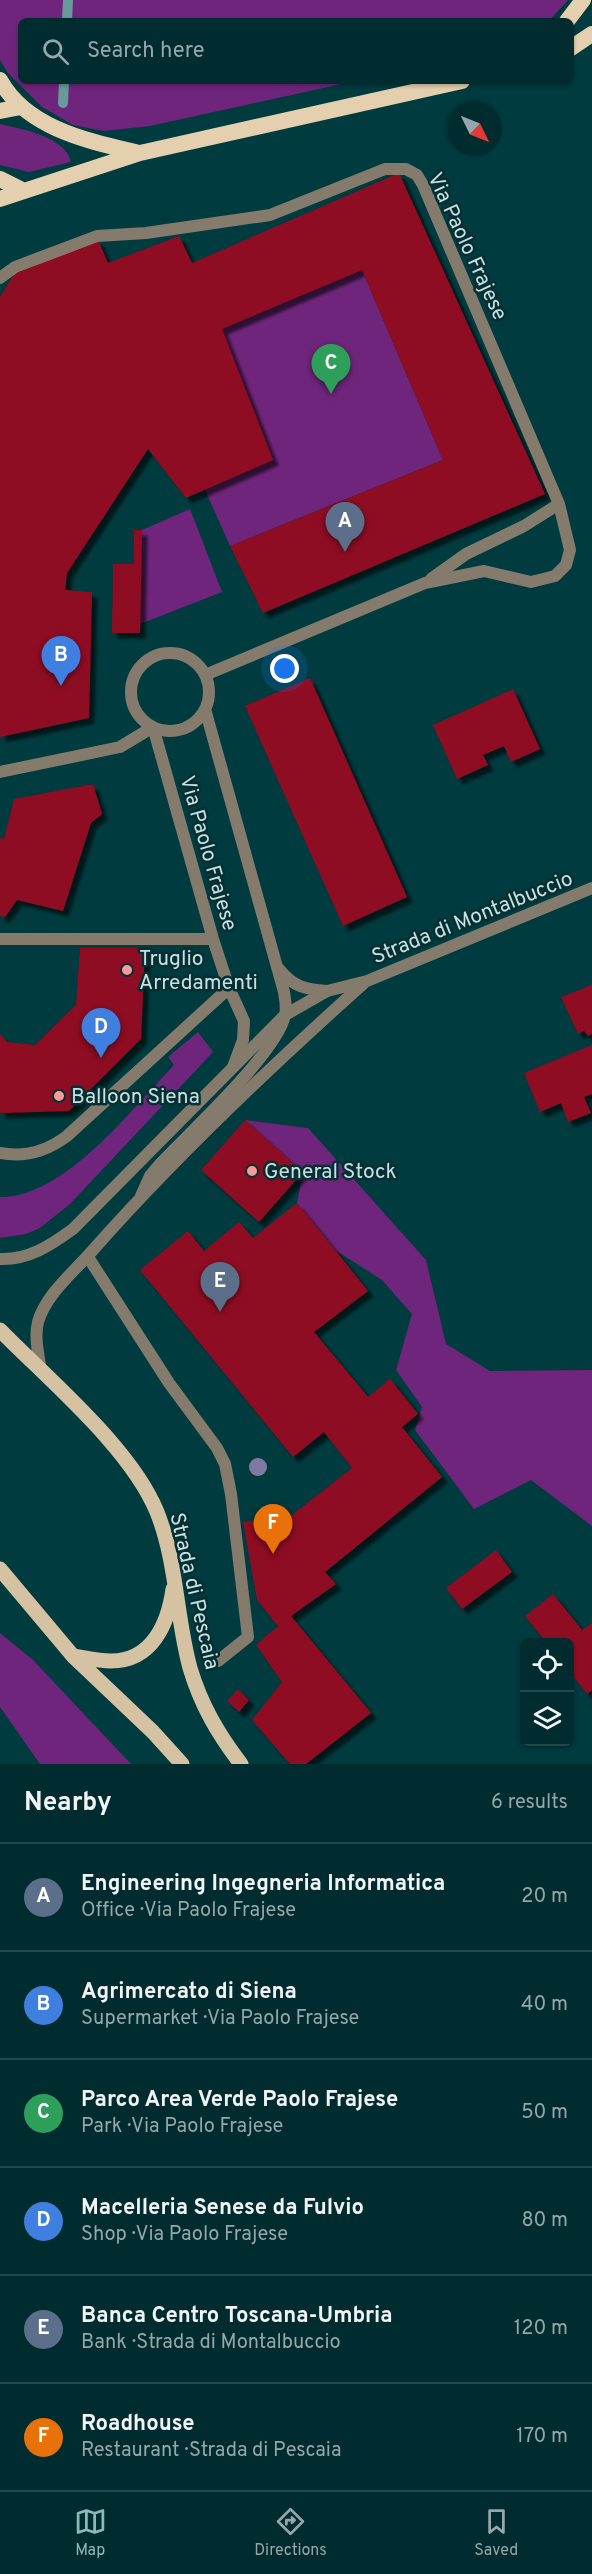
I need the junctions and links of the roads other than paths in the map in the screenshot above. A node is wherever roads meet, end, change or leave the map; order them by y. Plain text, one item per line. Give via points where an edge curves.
1 (583, 0) edge
2 (569, 18) edge
3 (592, 34) edge
4 (574, 46) edge
5 (0, 80) edge
6 (449, 84) edge
7 (21, 107) junction
8 (0, 111) edge
9 (140, 153) junction
10 (0, 179) edge
11 (22, 190) junction
12 (0, 199) edge
13 (0, 278) edge
14 (559, 504) junction
15 (425, 583) junction
16 (205, 675) junction
17 (205, 710) junction
18 (153, 727) junction
19 (0, 772) edge
20 (592, 888) edge
21 (0, 939) edge
22 (213, 939) junction
23 (276, 965) junction
24 (367, 981) junction
25 (229, 988) junction
26 (327, 991) junction
27 (285, 1015) junction
28 (232, 1067) junction
29 (0, 1153) edge
30 (141, 1196) junction
31 (88, 1257) junction
32 (0, 1258) edge
33 (0, 1330) edge
34 (41, 1372) junction
35 (0, 1569) edge
36 (174, 1579) junction
37 (73, 1656) junction
38 (218, 1660) dead end
39 (182, 1764) edge
40 (241, 1764) edge

1 - 2 highway
3 - 4 highway
5 - 7 highway
6 - 9 highway
7 - 8 highway
7 - 9 highway via 74,136
9 - 11 highway
10 - 11 highway
11 - 12 highway
13 - 14 street, Via Paolo Frajese via 15,267 97,236 270,215 374,172 406,169 417,175 423,185
14 - 15 street, Via Paolo Frajese via 466,554
14 - 15 street, Via Paolo Frajese via 570,550 566,565 555,576 531,582 484,572
15 - 16 street, Via Paolo Frajese
16 - 17 street, Via Paolo Frajese via 209,698
16 - 18 street, Via Paolo Frajese via 188,657 176,653 152,657 142,665 135,675 132,700 140,716
17 - 18 street via 188,726 165,730
17 - 23 street, Via Paolo Frajese
18 - 19 street via 120,747
18 - 22 street, Via Paolo Frajese
20 - 24 street, Strada di Montalbuccio
21 - 22 street
22 - 25 street, Via Paolo Frajese
23 - 26 street, Via Paolo Frajese via 294,985
23 - 27 street, Via Paolo Frajese via 284,992
24 - 26 street, Strada di Montalbuccio
24 - 30 street, Strada di Montalbuccio via 257,1079
25 - 28 street, Via Paolo Frajese via 244,1021 243,1040
25 - 29 street via 67,1136 39,1152
26 - 27 street, Strada di Montalbuccio
27 - 28 street, Strada di Montalbuccio
27 - 30 street via 267,1050 161,1163
28 - 32 street, Strada di Montalbuccio via 73,1228 37,1252
30 - 31 street, Strada di Montalbuccio
31 - 34 street, Strada di Montalbuccio via 53,1295 38,1322
31 - 38 street via 225,1464 248,1637
33 - 34 main road, Strada di Pescaia
34 - 36 main road, Strada di Pescaia via 102,1433 137,1476 165,1535
35 - 37 main road
36 - 37 main road via 166,1618 145,1651 128,1659 110,1661
36 - 40 main road, Strada di Pescaia via 189,1666 198,1694 215,1729
37 - 39 main road

